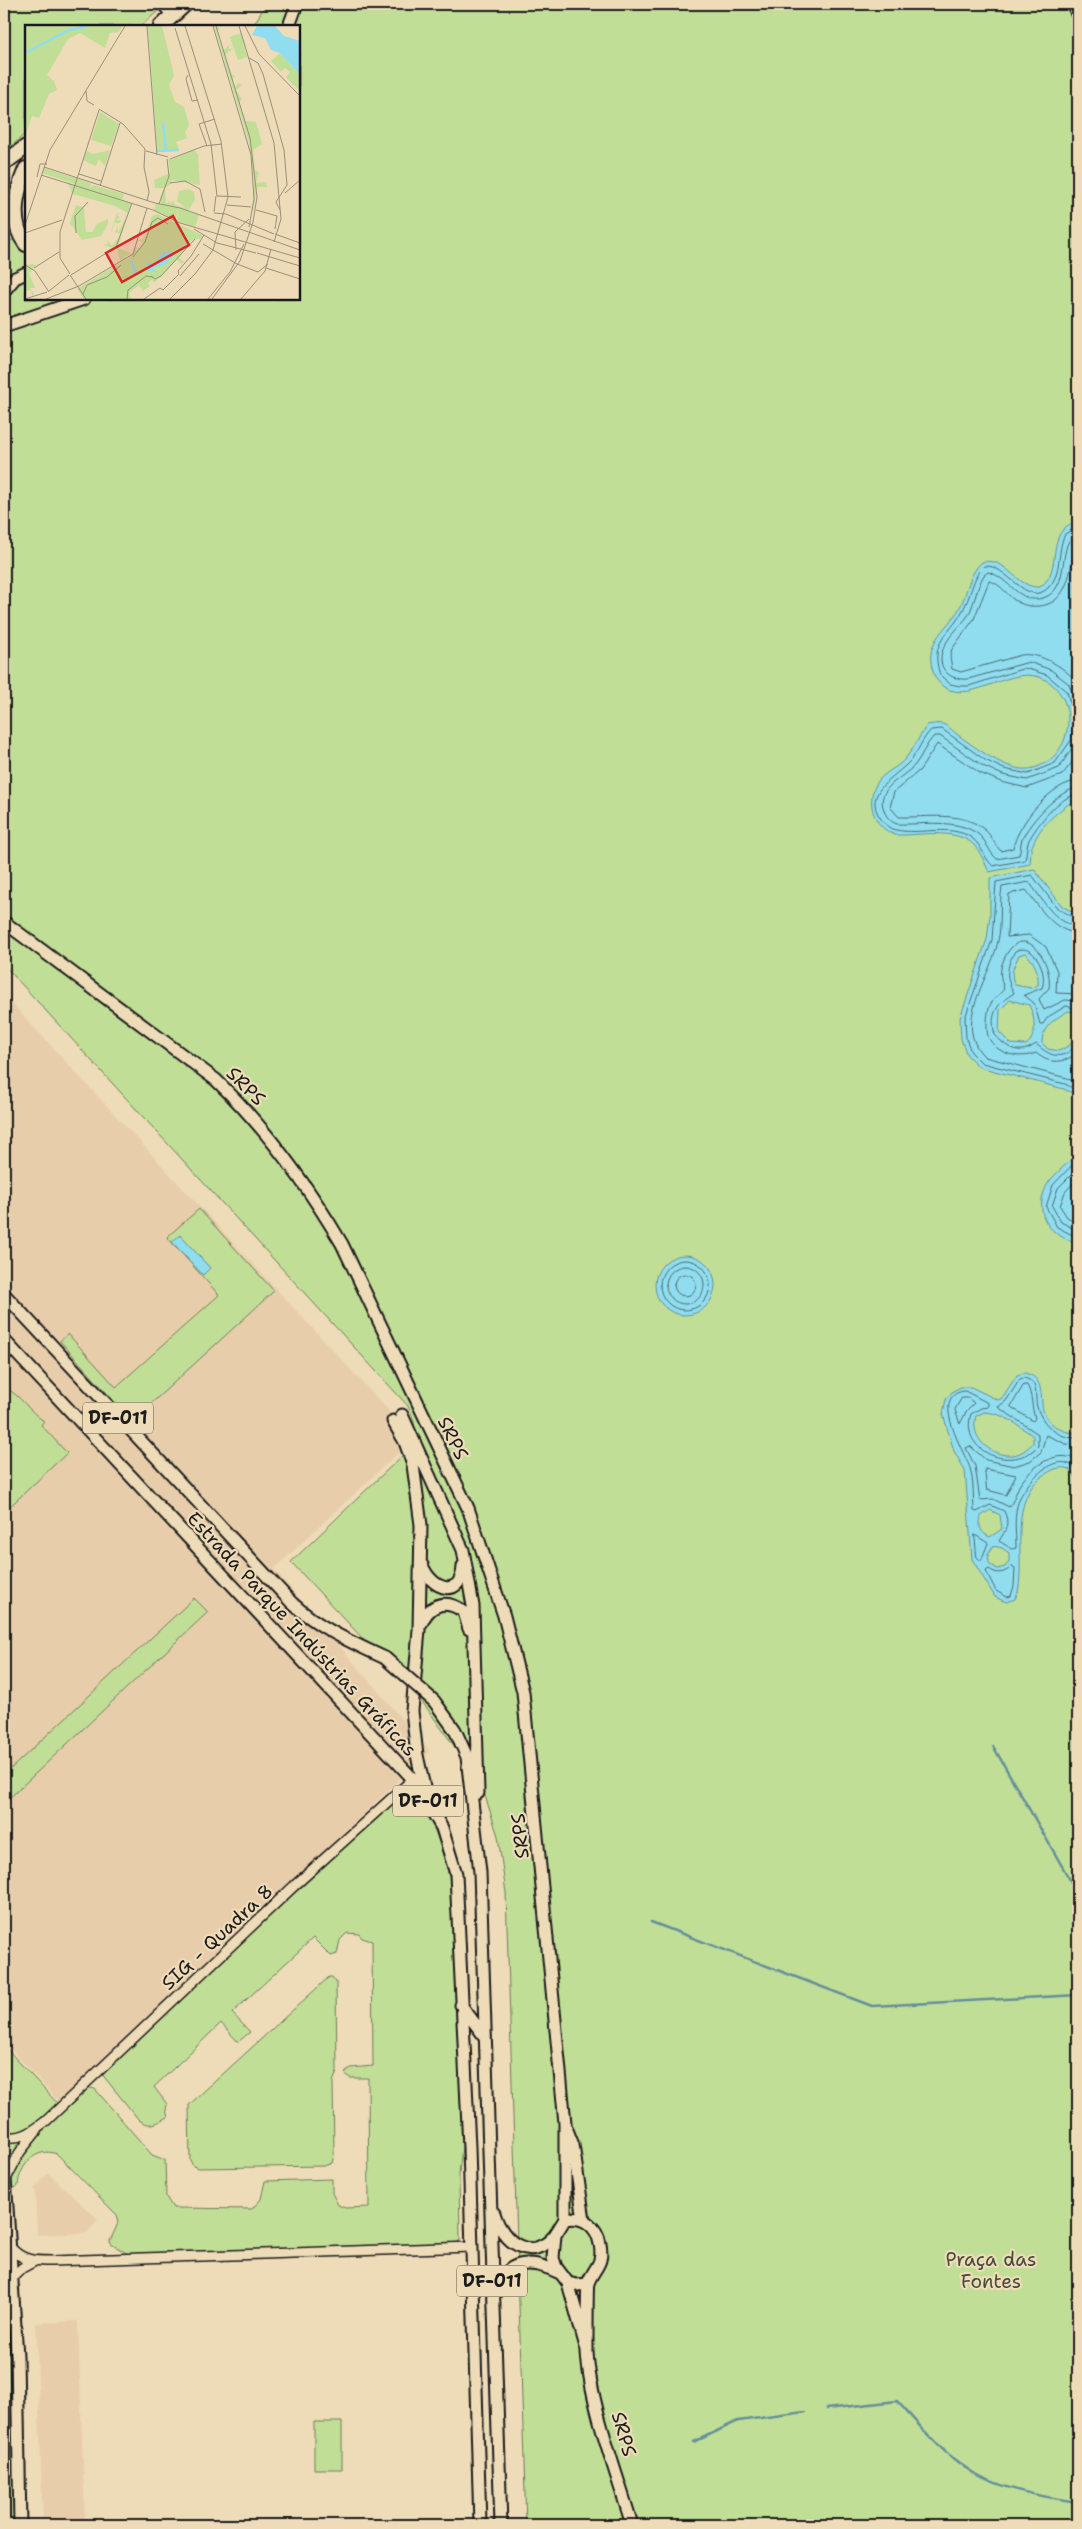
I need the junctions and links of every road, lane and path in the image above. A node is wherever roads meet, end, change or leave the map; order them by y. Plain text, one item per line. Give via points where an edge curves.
1 (185, 4) edge
2 (297, 4) edge
3 (1074, 4) edge
4 (170, 9) edge
5 (1078, 16) edge
6 (162, 25) edge
7 (289, 25) edge
8 (25, 148) edge
9 (4, 163) edge
10 (25, 172) edge
11 (25, 242) edge
12 (25, 273) edge
13 (4, 291) edge
14 (56, 300) edge
15 (81, 300) edge
16 (46, 312) junction
17 (4, 326) edge
18 (4, 922) edge
19 (4, 1294) edge
20 (4, 1340) edge
21 (463, 1550) junction
22 (422, 1564) junction
23 (419, 1630) junction
24 (474, 1660) junction
25 (412, 1779) junction
26 (427, 1800) junction
27 (480, 1872) junction
28 (461, 2005) junction
29 (485, 2037) junction
30 (46, 2120) junction
31 (565, 2124) junction
32 (4, 2136) edge
33 (4, 2163) edge
34 (6, 2179) junction
35 (490, 2200) junction
36 (5, 2208) edge
37 (565, 2220) junction
38 (584, 2220) junction
39 (555, 2235) junction
40 (472, 2246) junction
41 (11, 2248) junction
42 (35, 2261) junction
43 (560, 2273) junction
44 (12, 2278) junction
45 (568, 2283) junction
46 (588, 2284) junction
47 (493, 2309) junction
48 (9, 2324) edge
49 (587, 2351) junction
50 (20, 2525) edge
51 (480, 2525) edge
52 (501, 2525) edge
53 (632, 2525) edge

1 - 4 highway
2 - 7 main road
3 - 5 main road
4 - 6 highway
8 - 9 highway
10 - 11 highway via 16,210
12 - 13 main road via 15,278
14 - 16 main road
15 - 16 main road
16 - 17 main road
18 - 31 main road, SRPS via 216,1080 278,1147 324,1212 342,1244 468,1508 504,1616 523,1692
19 - 27 main road, Estrada Parque Indústrias Gráficas / DF-011, bridge via 292,1603 333,1634 385,1658 434,1701 456,1730 467,1757
20 - 25 main road, Estrada Parque Indústrias Gráficas / DF-011
21 - 22 main road via 463,1575 459,1582 447,1588 430,1580
21 - 22 main road via 398,1418 413,1465 422,1525
21 - 24 main road via 473,1606
22 - 23 main road
23 - 24 main road via 426,1613 433,1606 447,1604 458,1607 468,1619
23 - 26 main road via 412,1718
24 - 27 main road
25 - 26 main road, Estrada Parque Indústrias Gráficas / DF-011
25 - 30 street, SIG - Quadra 8
26 - 28 main road, Estrada Parque Indústrias Gráficas / DF-011 via 449,1846 456,1874
27 - 29 main road, Estrada Parque Indústrias Gráficas / DF-011
28 - 29 main road
28 - 40 main road, Estrada Parque Indústrias Gráficas / DF-011
29 - 35 main road, Estrada Parque Indústrias Gráficas / DF-011
30 - 32 street, SIG - Quadra 8 via 25,2135
30 - 34 street, SIG - Quadra 8 via 20,2152
31 - 37 main road, SRPS
31 - 38 main road, SRPS via 573,2145
33 - 34 main road
34 - 36 main road
35 - 39 main road via 500,2228 514,2245 544,2247
35 - 47 main road, Estrada Parque Indústrias Gráficas / DF-011
36 - 41 main road
37 - 38 main road
37 - 39 main road
38 - 46 main road, SRPS via 595,2230 601,2257
39 - 43 main road, SRPS via 553,2258
40 - 42 street
40 - 51 main road, Estrada Parque Indústrias Gráficas / DF-011
41 - 42 street via 23,2258
41 - 44 main road
42 - 44 street
43 - 45 main road, SRPS
43 - 47 main road via 538,2264 514,2266 499,2282
44 - 48 main road
45 - 46 main road
45 - 49 main road, SRPS
46 - 49 main road, SRPS
47 - 52 main road, Estrada Parque Indústrias Gráficas / DF-011
48 - 50 main road via 17,2365
49 - 53 main road, SRPS via 599,2414

